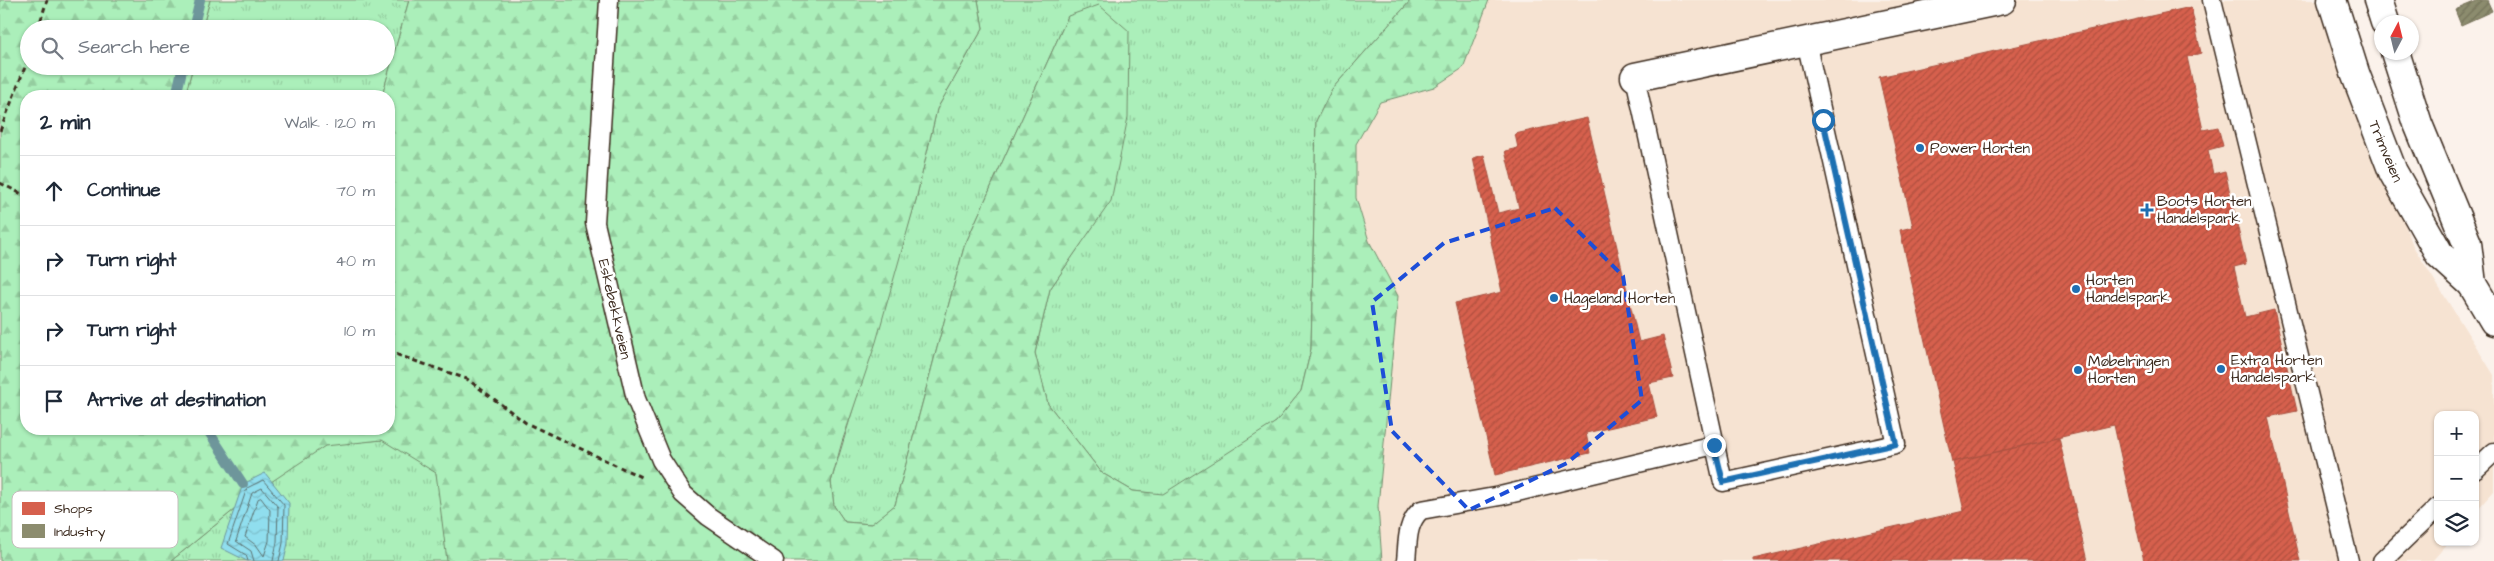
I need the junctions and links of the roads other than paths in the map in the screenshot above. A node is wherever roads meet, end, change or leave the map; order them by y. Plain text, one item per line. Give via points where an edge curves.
1 (609, 0) edge
2 (2002, 0) edge
3 (2212, 0) edge
4 (2332, 0) edge
5 (2378, 0) edge
6 (2383, 15) edge
7 (1806, 41) junction
8 (2398, 60) edge
9 (1635, 78) joint
10 (2472, 284) junction
11 (2494, 321) edge
12 (1714, 445) junction
13 (2494, 452) edge
14 (2479, 466) edge
15 (2434, 511) edge
16 (774, 561) edge
17 (1406, 561) edge
18 (2349, 561) edge
19 (2382, 561) edge

1 - 16 lane, Eskebekkveien via 595,223 636,399 661,460 683,494 708,516
2 - 7 main road
3 - 18 lane
4 - 10 main road, Trimveien via 2361,90 2393,172 2440,255
5 - 6 main road
7 - 9 main road
7 - 12 lane via 1896,444 1723,482
8 - 10 main road, Trimveien via 2418,124 2467,243
9 - 12 lane
10 - 11 main road, Trimveien
12 - 17 lane via 1500,496 1421,510 1413,517
13 - 14 lane
15 - 19 lane

